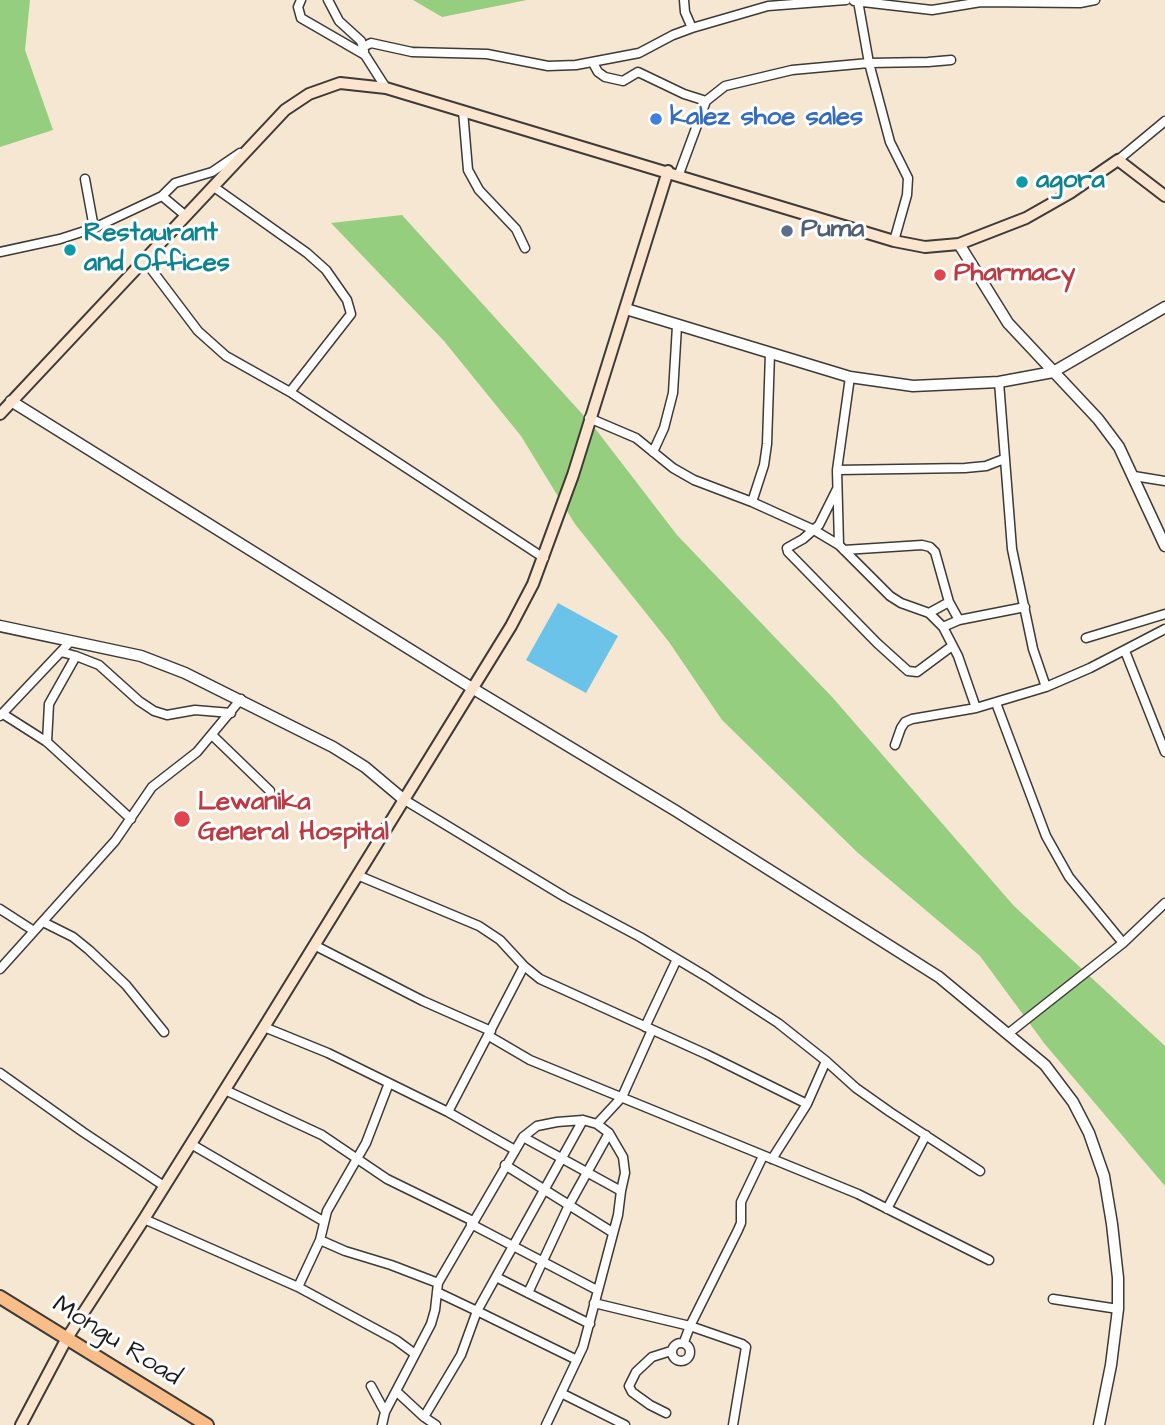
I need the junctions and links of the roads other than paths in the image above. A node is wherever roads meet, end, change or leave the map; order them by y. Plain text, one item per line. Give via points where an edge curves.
1 (301, 0) edge
2 (328, 0) edge
3 (682, 0) edge
4 (837, 0) edge
5 (846, 0) edge
6 (1094, 0) edge
7 (858, 1) edge
8 (1080, 2) edge
9 (692, 28) junction
10 (364, 51) junction
11 (951, 60) dead end
12 (593, 63) junction
13 (869, 63) junction
14 (386, 88) junction
15 (706, 101) junction
16 (463, 111) junction
17 (1165, 121) edge
18 (253, 144) junction
19 (1118, 160) junction
20 (674, 173) junction
21 (85, 179) dead end
22 (214, 187) junction
23 (162, 196) junction
24 (1165, 196) edge
25 (186, 216) junction
26 (94, 228) junction
27 (894, 241) junction
28 (958, 244) junction
29 (525, 248) dead end
30 (0, 252) edge
31 (145, 261) junction
32 (1165, 307) edge
33 (626, 309) junction
34 (677, 326) junction
35 (770, 352) junction
36 (1053, 372) junction
37 (850, 377) junction
38 (999, 382) junction
39 (290, 392) junction
40 (11, 401) junction
41 (0, 414) edge
42 (589, 418) junction
43 (653, 452) junction
44 (1004, 458) junction
45 (837, 470) junction
46 (1134, 476) junction
47 (1165, 481) edge
48 (837, 488) junction
49 (752, 502) junction
50 (814, 530) junction
51 (1165, 545) edge
52 (841, 548) junction
53 (544, 558) junction
54 (949, 602) junction
55 (1025, 607) junction
56 (929, 613) junction
57 (1165, 614) edge
58 (959, 620) junction
59 (0, 626) edge
60 (943, 627) junction
61 (1165, 629) edge
62 (1086, 638) dead end
63 (70, 642) junction
64 (952, 646) junction
65 (1125, 651) junction
66 (61, 652) junction
67 (76, 656) junction
68 (1046, 687) junction
69 (472, 688) junction
70 (241, 699) junction
71 (996, 703) junction
72 (976, 708) junction
73 (231, 713) junction
74 (1, 715) edge
75 (212, 735) junction
76 (47, 742) junction
77 (895, 745) dead end
78 (1165, 752) edge
79 (270, 791) dead end
80 (403, 799) junction
81 (131, 819) junction
82 (357, 875) junction
83 (1165, 903) edge
84 (0, 909) edge
85 (43, 922) junction
86 (34, 931) junction
87 (1123, 943) junction
88 (314, 945) junction
89 (677, 959) junction
90 (524, 966) junction
91 (0, 969) edge
92 (264, 1027) junction
93 (648, 1028) junction
94 (164, 1032) dead end
95 (1009, 1033) junction
96 (490, 1034) junction
97 (826, 1060) junction
98 (0, 1073) edge
99 (389, 1083) junction
100 (225, 1090) junction
101 (622, 1097) junction
102 (807, 1104) junction
103 (448, 1112) junction
104 (583, 1120) junction
105 (597, 1124) junction
106 (609, 1133) junction
107 (926, 1135) junction
108 (523, 1137) junction
109 (191, 1143) junction
110 (515, 1150) junction
111 (763, 1156) junction
112 (357, 1158) junction
113 (561, 1158) junction
114 (772, 1159) junction
115 (505, 1165) junction
116 (980, 1171) dead end
117 (588, 1172) junction
118 (164, 1186) junction
119 (544, 1189) junction
120 (621, 1191) junction
121 (569, 1205) junction
122 (887, 1209) junction
123 (145, 1219) junction
124 (323, 1221) junction
125 (472, 1222) junction
126 (612, 1232) junction
127 (320, 1240) junction
128 (513, 1246) junction
129 (989, 1260) dead end
130 (544, 1262) junction
131 (496, 1277) junction
132 (298, 1287) junction
133 (437, 1287) junction
134 (597, 1290) junction
135 (528, 1293) junction
136 (0, 1297) edge
137 (1053, 1299) dead end
138 (594, 1303) junction
139 (1118, 1309) junction
140 (477, 1311) junction
141 (590, 1324) junction
142 (690, 1325) junction
143 (67, 1338) junction
144 (684, 1342) junction
145 (671, 1351) junction
146 (415, 1354) junction
147 (577, 1360) junction
148 (371, 1386) dead end
149 (396, 1391) junction
150 (563, 1394) junction
151 (386, 1412) junction
152 (666, 1413) dead end
153 (424, 1417) junction
154 (21, 1425) edge
155 (207, 1425) edge
156 (382, 1425) edge
157 (436, 1425) edge
158 (547, 1425) edge
159 (625, 1425) edge
160 (733, 1425) edge
161 (1099, 1425) edge

1 - 10 street via 301,18
2 - 10 street
3 - 9 street
4 - 5 street
4 - 9 street via 768,6
5 - 7 street
6 - 8 street
7 - 8 street via 932,9 981,2
7 - 13 street
9 - 12 street via 639,53
10 - 12 street via 371,43 412,52 487,54 548,66
10 - 14 street
11 - 13 street
12 - 15 street via 605,76 624,81 638,72
13 - 15 street via 773,73 725,86
13 - 27 street via 890,142 908,178
14 - 16 main road
14 - 18 main road via 340,83 309,94 285,110
15 - 20 street
16 - 20 main road
16 - 29 street via 471,176 490,204 516,229
17 - 19 street
18 - 22 main road
18 - 23 street via 212,172 175,183
19 - 24 main road
19 - 28 main road via 1026,218
20 - 27 main road
20 - 33 main road
21 - 26 street
22 - 25 main road
22 - 39 street via 307,253 347,300 351,314
23 - 25 street
23 - 26 street
25 - 31 main road
26 - 30 street
27 - 28 main road via 925,247
28 - 36 street via 1008,323
31 - 39 street via 208,341 251,372
31 - 40 main road
32 - 36 street
33 - 34 street
33 - 42 main road
34 - 35 street
34 - 43 street via 673,393
35 - 37 street
35 - 49 street via 767,444
36 - 38 street
36 - 46 street via 1098,419
37 - 38 street via 913,386
37 - 45 street
38 - 44 street
39 - 53 street
40 - 41 main road
40 - 69 street
42 - 43 street via 626,433
42 - 53 main road
43 - 49 street via 694,480
44 - 45 street via 965,468
44 - 55 street via 1012,549
45 - 48 street
46 - 47 street
46 - 51 street
48 - 50 street
48 - 52 street
49 - 50 street
50 - 52 street
50 - 64 street via 787,548 788,552 900,666 917,672
52 - 54 street via 930,547
52 - 56 street via 890,596
53 - 69 main road via 511,626
54 - 56 street
54 - 58 street
55 - 58 street
55 - 68 street
56 - 60 street
57 - 62 street
58 - 60 street
59 - 63 street
60 - 64 street
61 - 65 street
63 - 66 street
63 - 70 street via 141,656
64 - 72 street
65 - 68 street
65 - 78 street
66 - 67 street
66 - 74 street
67 - 73 street via 99,665 154,711 167,715 195,710
67 - 76 street via 49,704
68 - 71 street
69 - 80 main road
69 - 95 street via 939,976
70 - 73 street
70 - 80 street via 333,747
71 - 72 street
71 - 87 street via 1046,836 1069,877
72 - 77 street via 905,722
73 - 75 street
74 - 76 street
75 - 79 street
75 - 81 street via 152,787
76 - 81 street
80 - 82 main road
80 - 89 street
81 - 85 street
82 - 88 main road
82 - 90 street via 479,926
83 - 87 street
84 - 86 street
85 - 86 street
85 - 94 street via 89,950 126,985
86 - 91 street
87 - 95 street
88 - 92 main road
88 - 96 street
89 - 93 street
89 - 97 street via 778,1023
90 - 93 street via 540,979
90 - 96 street
92 - 99 street
92 - 100 main road
93 - 101 street
93 - 102 street
95 - 139 street via 1045,1065 1089,1133 1108,1200
96 - 101 street via 530,1060
96 - 103 street
97 - 102 street
97 - 107 street via 856,1088
98 - 118 street
99 - 103 street
99 - 112 street
100 - 109 main road
100 - 112 street via 322,1135
101 - 105 street
101 - 111 street
102 - 114 street
103 - 110 street
104 - 105 street
104 - 108 street via 537,1126
104 - 113 street
105 - 106 street
106 - 117 street
106 - 120 street via 623,1157
107 - 116 street
107 - 122 street
108 - 110 street
108 - 113 street
109 - 118 main road
109 - 124 street
110 - 115 street
111 - 114 street
111 - 142 street via 741,1202 738,1230
112 - 124 street
112 - 125 street
113 - 117 street
113 - 119 street
114 - 122 street
115 - 119 street
115 - 125 street
117 - 120 street
117 - 121 street
118 - 123 main road
119 - 121 street
119 - 128 street
120 - 126 street
121 - 126 street
121 - 130 street
122 - 129 street
123 - 132 street
123 - 143 main road
124 - 127 street
125 - 128 street
125 - 133 street
126 - 134 street
127 - 132 street
127 - 133 street
128 - 130 street
128 - 131 street
130 - 134 street
130 - 135 street
131 - 135 street
131 - 140 street
132 - 146 street
133 - 140 street
133 - 146 street via 431,1324
134 - 138 street
135 - 141 street
136 - 143 main road, Mongu Road
137 - 139 street
138 - 141 street
138 - 142 street
139 - 161 street
140 - 147 street
140 - 153 street via 461,1355
141 - 147 street
142 - 144 street
142 - 160 street via 746,1347
143 - 154 main road
143 - 155 main road, Mongu Road
144 - 145 street
144 - 145 street via 691,1351 685,1360 674,1358
145 - 152 street via 652,1357 629,1386
146 - 149 street
147 - 150 street
148 - 151 street
149 - 151 street
149 - 153 street
150 - 158 street
150 - 159 street
151 - 156 street
153 - 157 street

